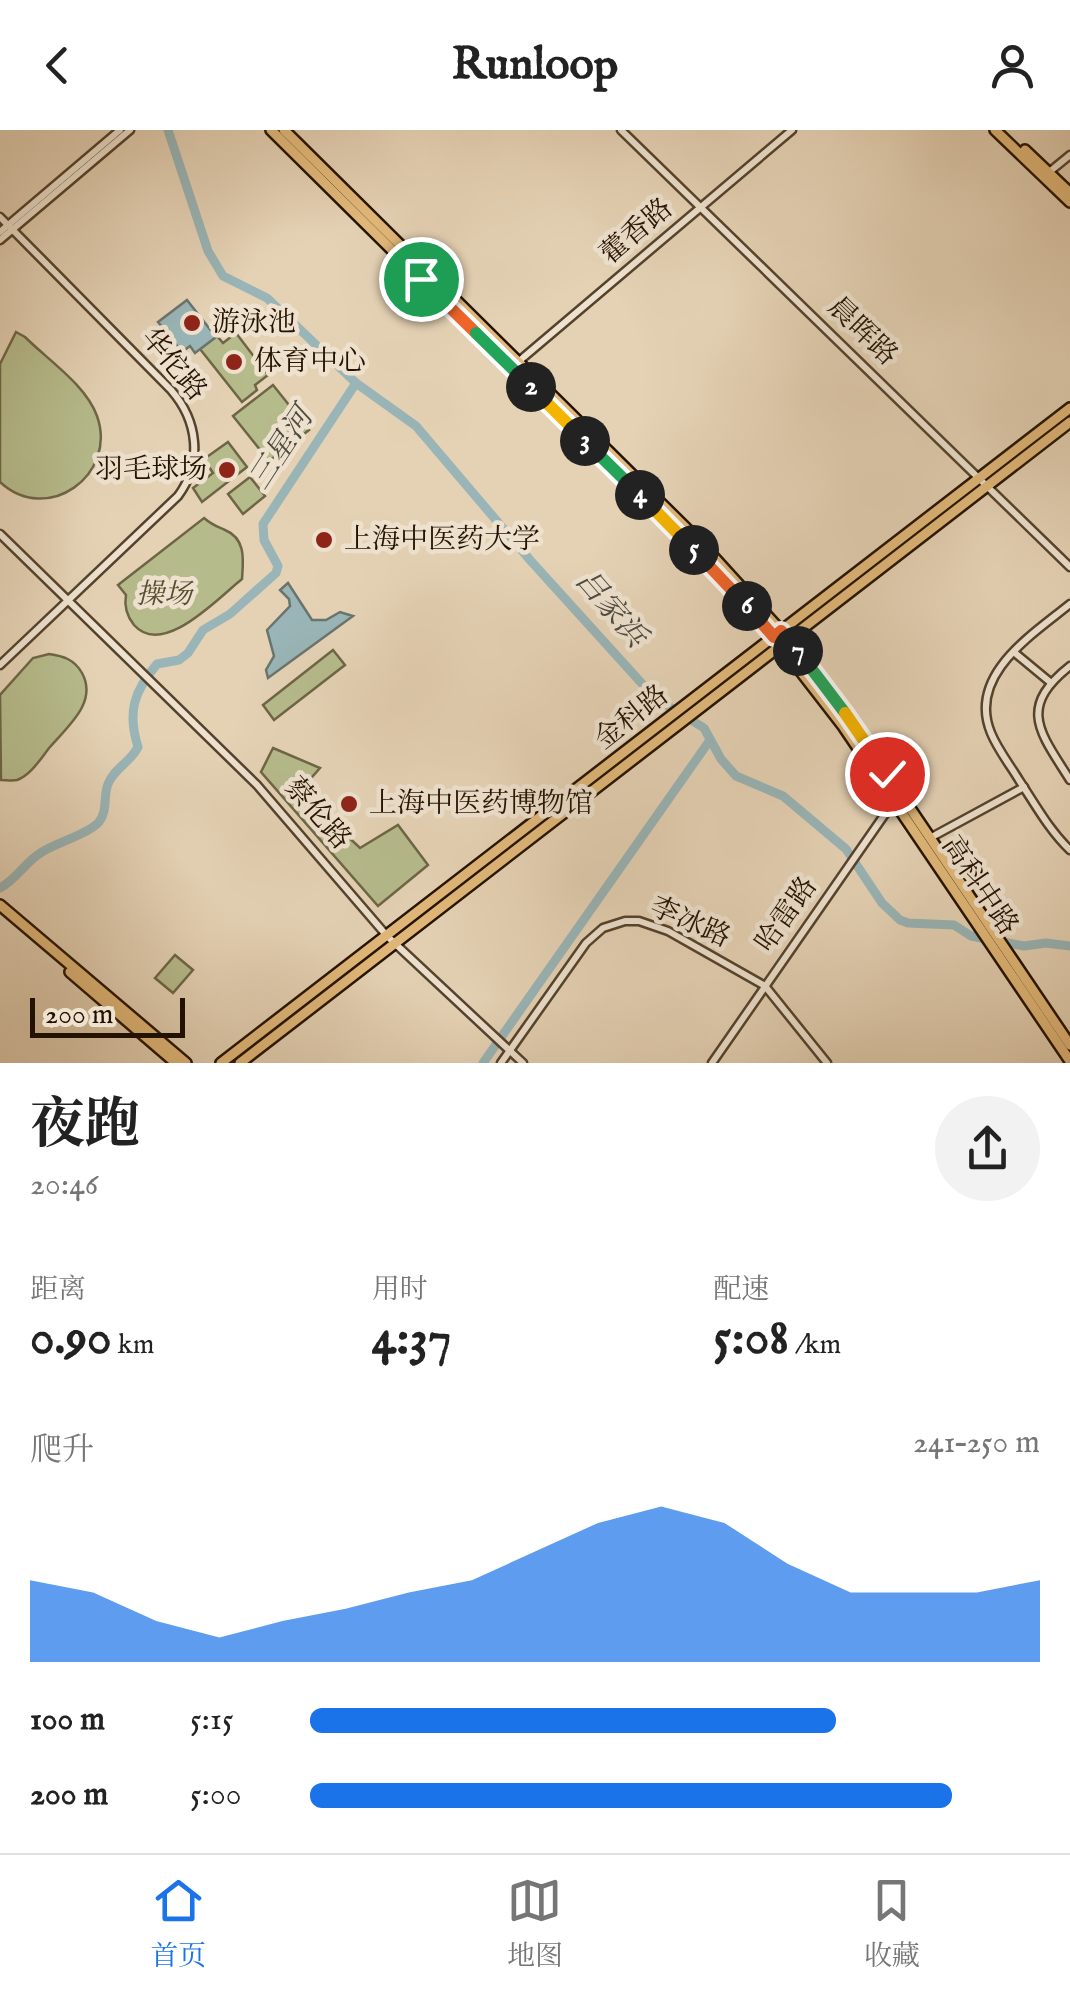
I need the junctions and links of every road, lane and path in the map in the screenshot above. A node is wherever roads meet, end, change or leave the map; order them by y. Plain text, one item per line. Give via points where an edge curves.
1 (120, 130) edge
2 (130, 130) edge
3 (271, 130) edge
4 (284, 130) edge
5 (621, 130) edge
6 (792, 130) edge
7 (995, 130) edge
8 (1004, 130) edge
9 (1070, 156) edge
10 (1046, 174) junction
11 (1070, 194) edge
12 (1070, 202) edge
13 (700, 207) junction
14 (5, 226) edge
15 (0, 240) edge
16 (514, 365) junction
17 (1070, 408) edge
18 (1070, 422) edge
19 (983, 482) junction
20 (0, 534) edge
21 (1070, 567) edge
22 (68, 600) junction
23 (1070, 604) edge
24 (781, 638) junction
25 (1015, 653) junction
26 (0, 665) edge
27 (1070, 666) edge
28 (1050, 682) junction
29 (1070, 780) edge
30 (1024, 787) junction
31 (897, 797) junction
32 (930, 838) junction
33 (1070, 850) edge
34 (0, 908) edge
35 (393, 938) junction
36 (765, 986) junction
37 (1070, 1045) edge
38 (509, 1048) junction
39 (1070, 1060) edge
40 (176, 1063) edge
41 (186, 1063) edge
42 (221, 1063) edge
43 (240, 1063) edge
44 (501, 1063) edge
45 (525, 1063) edge
46 (712, 1063) edge
47 (827, 1063) edge

1 - 14 street
2 - 14 street
3 - 16 main road, 高科中路
4 - 16 main road, 高科中路
5 - 13 street, 晨晖路
6 - 13 street, 藿香路
7 - 10 main road
8 - 10 main road
9 - 10 street
10 - 11 main road
10 - 12 main road
13 - 16 street, 藿香路
13 - 19 street, 晨晖路
14 - 15 street
14 - 22 street, 华佗路 via 172,390 194,435 192,470 178,496
16 - 24 main road, 高科中路
17 - 19 main road, 金科路
18 - 19 main road, 金科路
19 - 21 street, 晨晖路
19 - 24 main road, 金科路
20 - 22 street, 蔡伦路
22 - 26 street, 华佗路
22 - 35 street, 蔡伦路 via 263,785
23 - 25 street
24 - 31 main road, 高科中路 via 851,721
24 - 35 main road, 金科路
25 - 28 street
25 - 30 street via 991,681 986,712 991,734
27 - 28 street
28 - 29 street via 1037,720
30 - 32 street
30 - 33 street
31 - 32 main road, 高科中路
31 - 36 street, 哈雷路
31 - 39 main road, 高科中路
32 - 37 main road, 高科中路
34 - 40 main road
34 - 41 main road
35 - 38 street, 蔡伦路
35 - 42 main road, 金科路
35 - 43 main road, 金科路
36 - 38 street, 李冰路 via 653,924 613,923 586,943
36 - 46 street, 哈雷路
36 - 47 street, 李冰路
38 - 44 street, 李冰路
38 - 45 street, 蔡伦路

